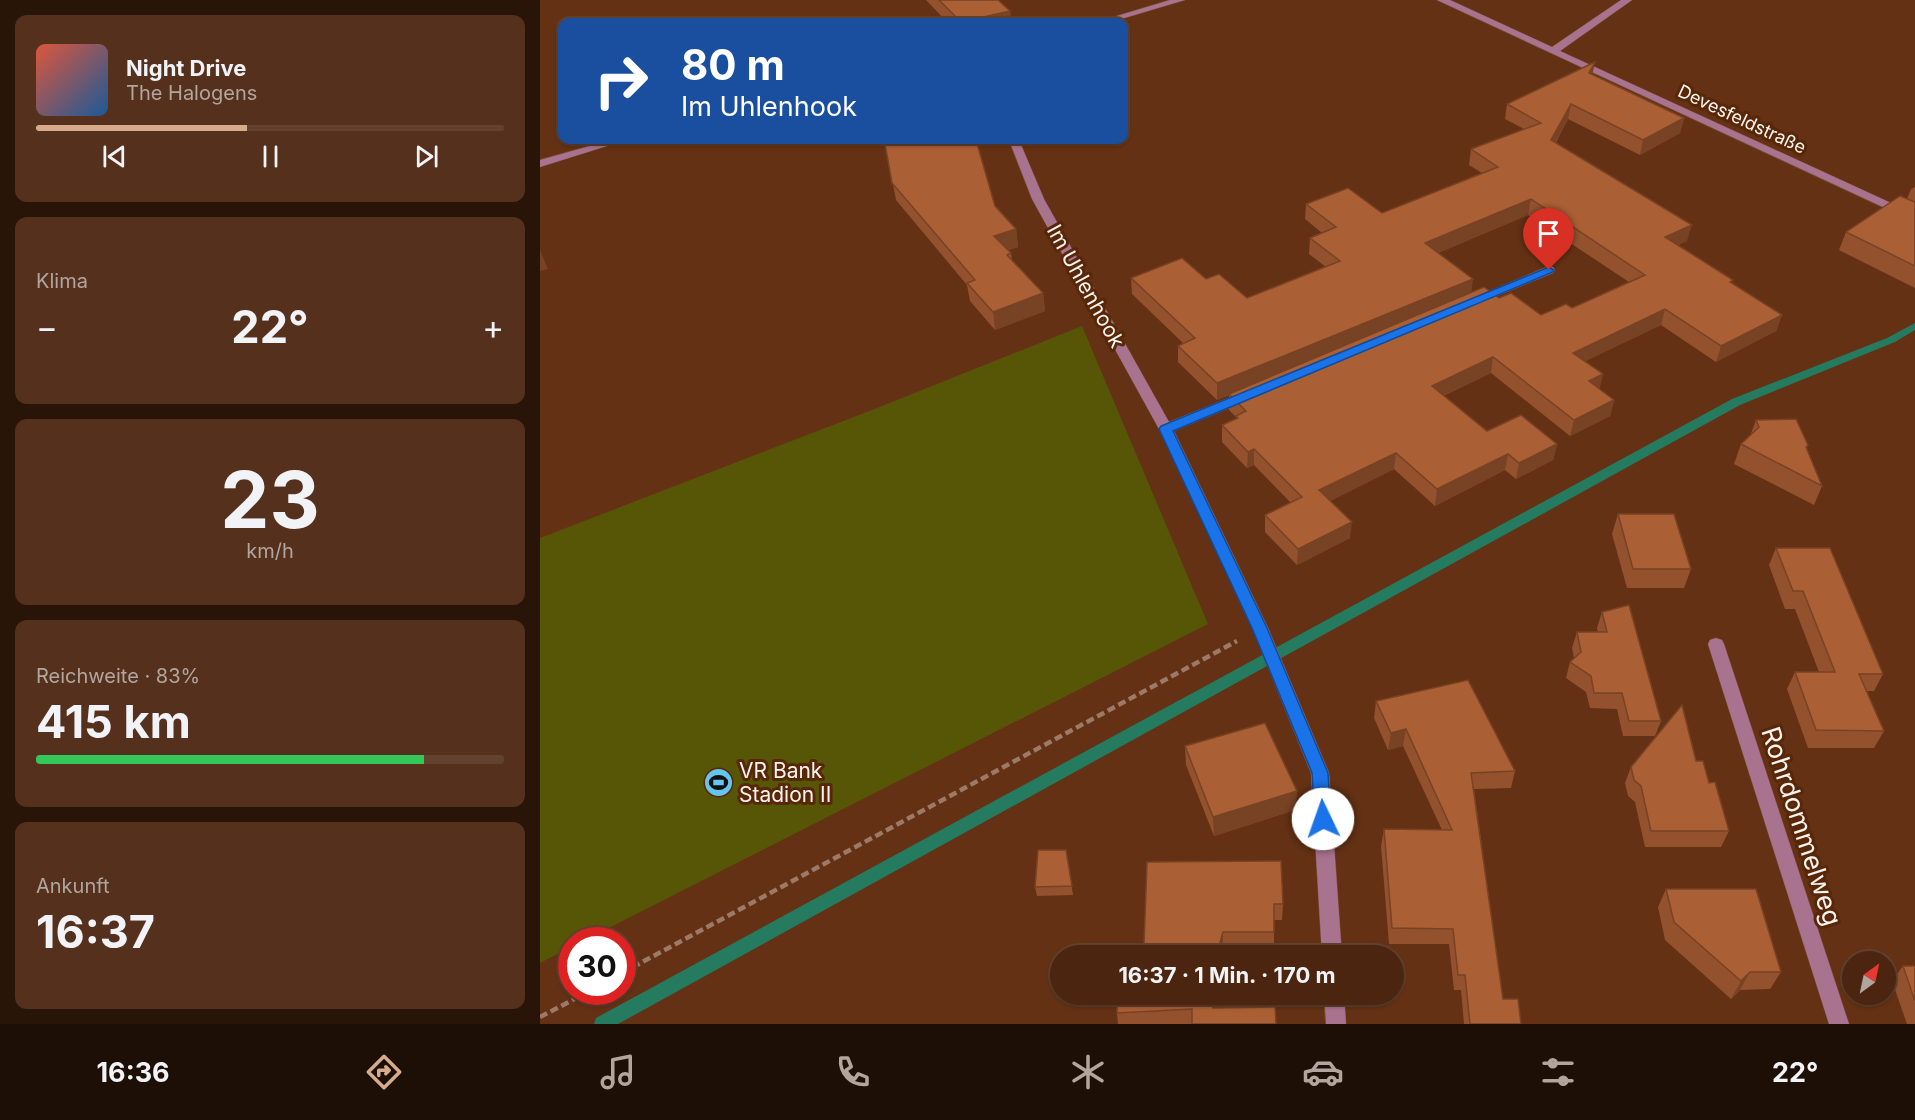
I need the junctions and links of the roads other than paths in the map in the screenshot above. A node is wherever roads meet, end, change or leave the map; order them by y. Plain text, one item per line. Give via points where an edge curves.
1 (1180, 0) edge
2 (1442, 0) edge
3 (1627, 0) edge
4 (1116, 18) edge
5 (1554, 51) junction
6 (608, 144) edge
7 (1016, 144) edge
8 (540, 164) edge
9 (1915, 218) edge
10 (1549, 270) dead end
11 (1463, 306) edge
12 (1263, 389) edge
13 (1166, 429) junction
14 (1716, 644) dead end
15 (1331, 945) edge
16 (1335, 1005) edge
17 (1336, 1024) edge
18 (1839, 1024) edge

1 - 4 street
2 - 5 street, Devesfeldstraße
3 - 5 street
5 - 9 street, Devesfeldstraße
6 - 8 street
7 - 13 street, Im Uhlenhook via 1038,199
10 - 11 street
12 - 13 street
13 - 15 street, Im Uhlenhook via 1260,628 1320,773
14 - 18 street, Rohrdommelweg
16 - 17 street

